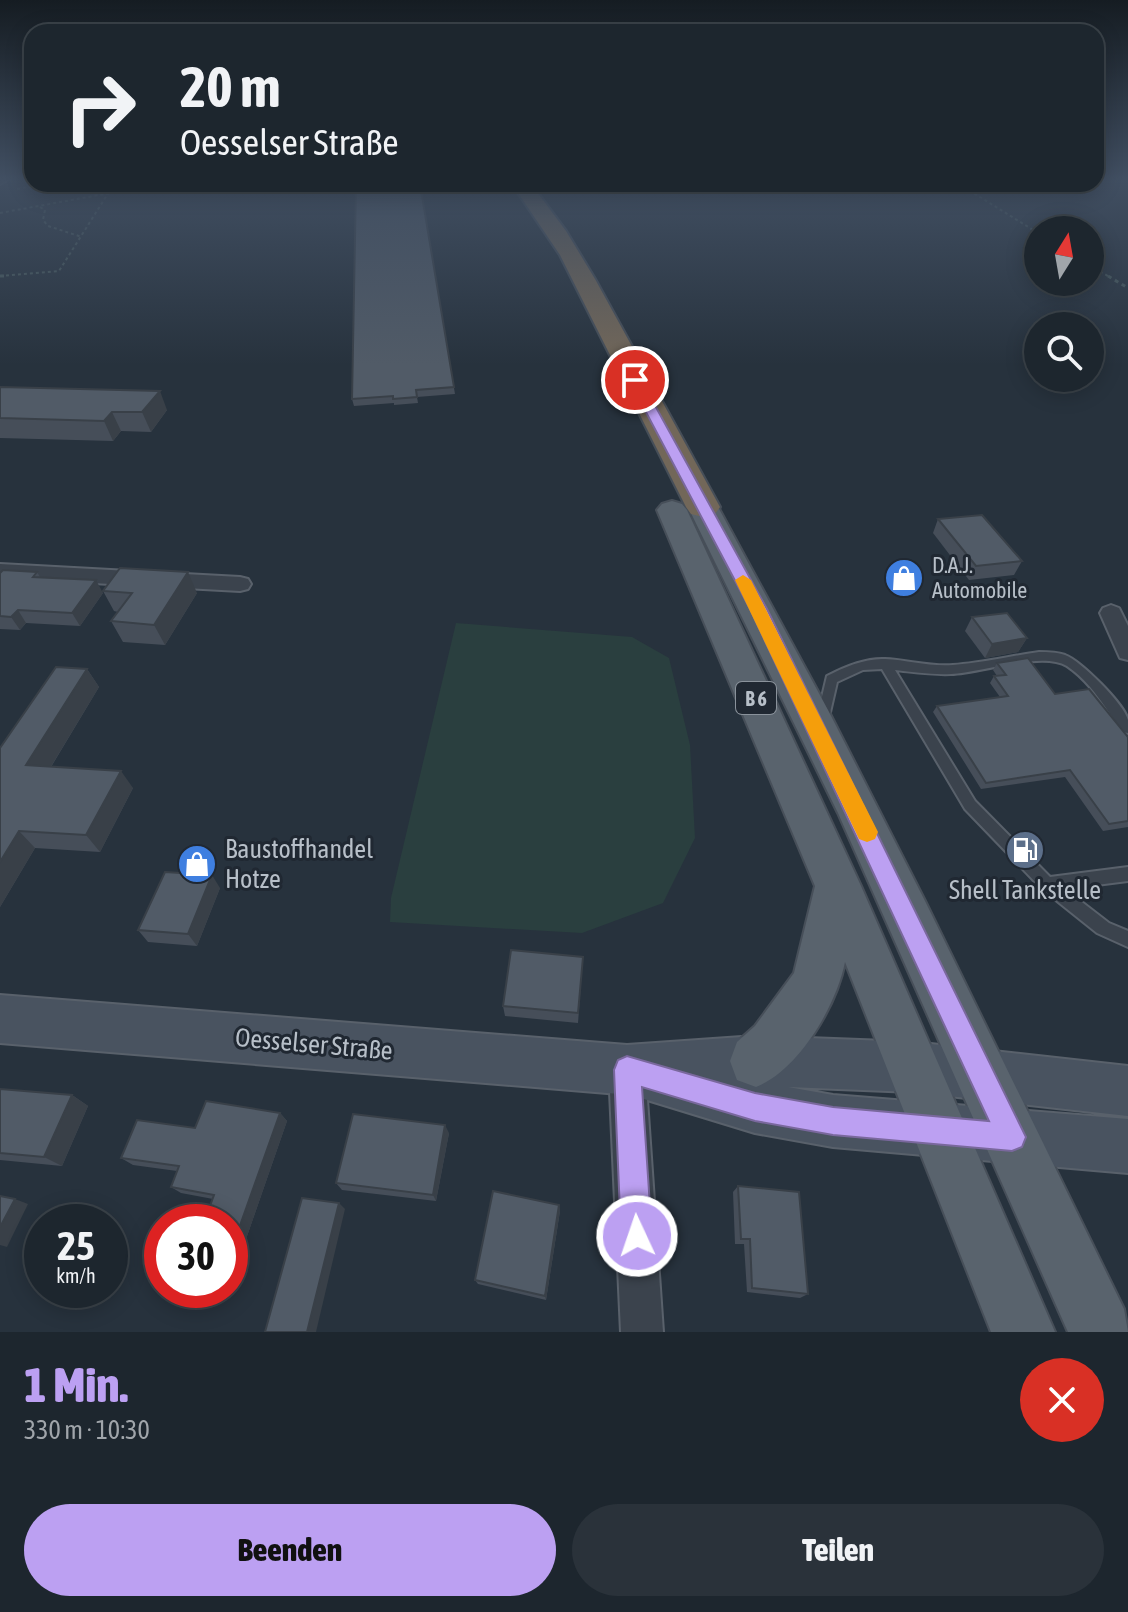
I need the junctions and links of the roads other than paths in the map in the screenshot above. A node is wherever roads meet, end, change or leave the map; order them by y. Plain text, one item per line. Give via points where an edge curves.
1 (548, 240) edge
2 (562, 240) edge
3 (687, 509) junction
4 (0, 571) edge
5 (240, 584) dead end
6 (1111, 613) dead end
7 (1128, 652) edge
8 (885, 663) junction
9 (1128, 728) edge
10 (819, 734) junction
11 (1128, 874) edge
12 (1047, 884) junction
13 (838, 886) junction
14 (1128, 939) edge
15 (0, 1019) edge
16 (756, 1061) junction
17 (913, 1067) junction
18 (627, 1070) junction
19 (981, 1074) junction
20 (1128, 1091) edge
21 (940, 1131) junction
22 (1012, 1137) junction
23 (1128, 1146) edge
24 (642, 1332) edge
25 (1023, 1332) edge
26 (1101, 1332) edge

1 - 3 highway, B 6
2 - 3 highway, B 6 via 642,395
3 - 10 main road, B 6 via 759,609
3 - 13 main road, B 6
4 - 5 street
6 - 7 street
8 - 9 lane via 948,670 1057,656 1077,666
8 - 10 lane via 853,666 831,679
8 - 12 lane via 970,805
10 - 19 main road, B 6
11 - 12 lane
12 - 14 lane via 1103,928
13 - 16 main road via 816,985
13 - 17 main road, B 6
15 - 18 street, Oesselser Straße
16 - 17 street, Oesselser Straße
16 - 18 street, Oesselser Straße
17 - 19 street, Oesselser Straße
17 - 21 main road, B 6
18 - 21 street, Oesselser Straße via 755,1107
18 - 24 street
19 - 20 street, Oesselser Straße
19 - 22 main road, B 6
21 - 22 street, Oesselser Straße
21 - 25 main road, B 6
22 - 23 street, Oesselser Straße
22 - 26 main road, B 6

